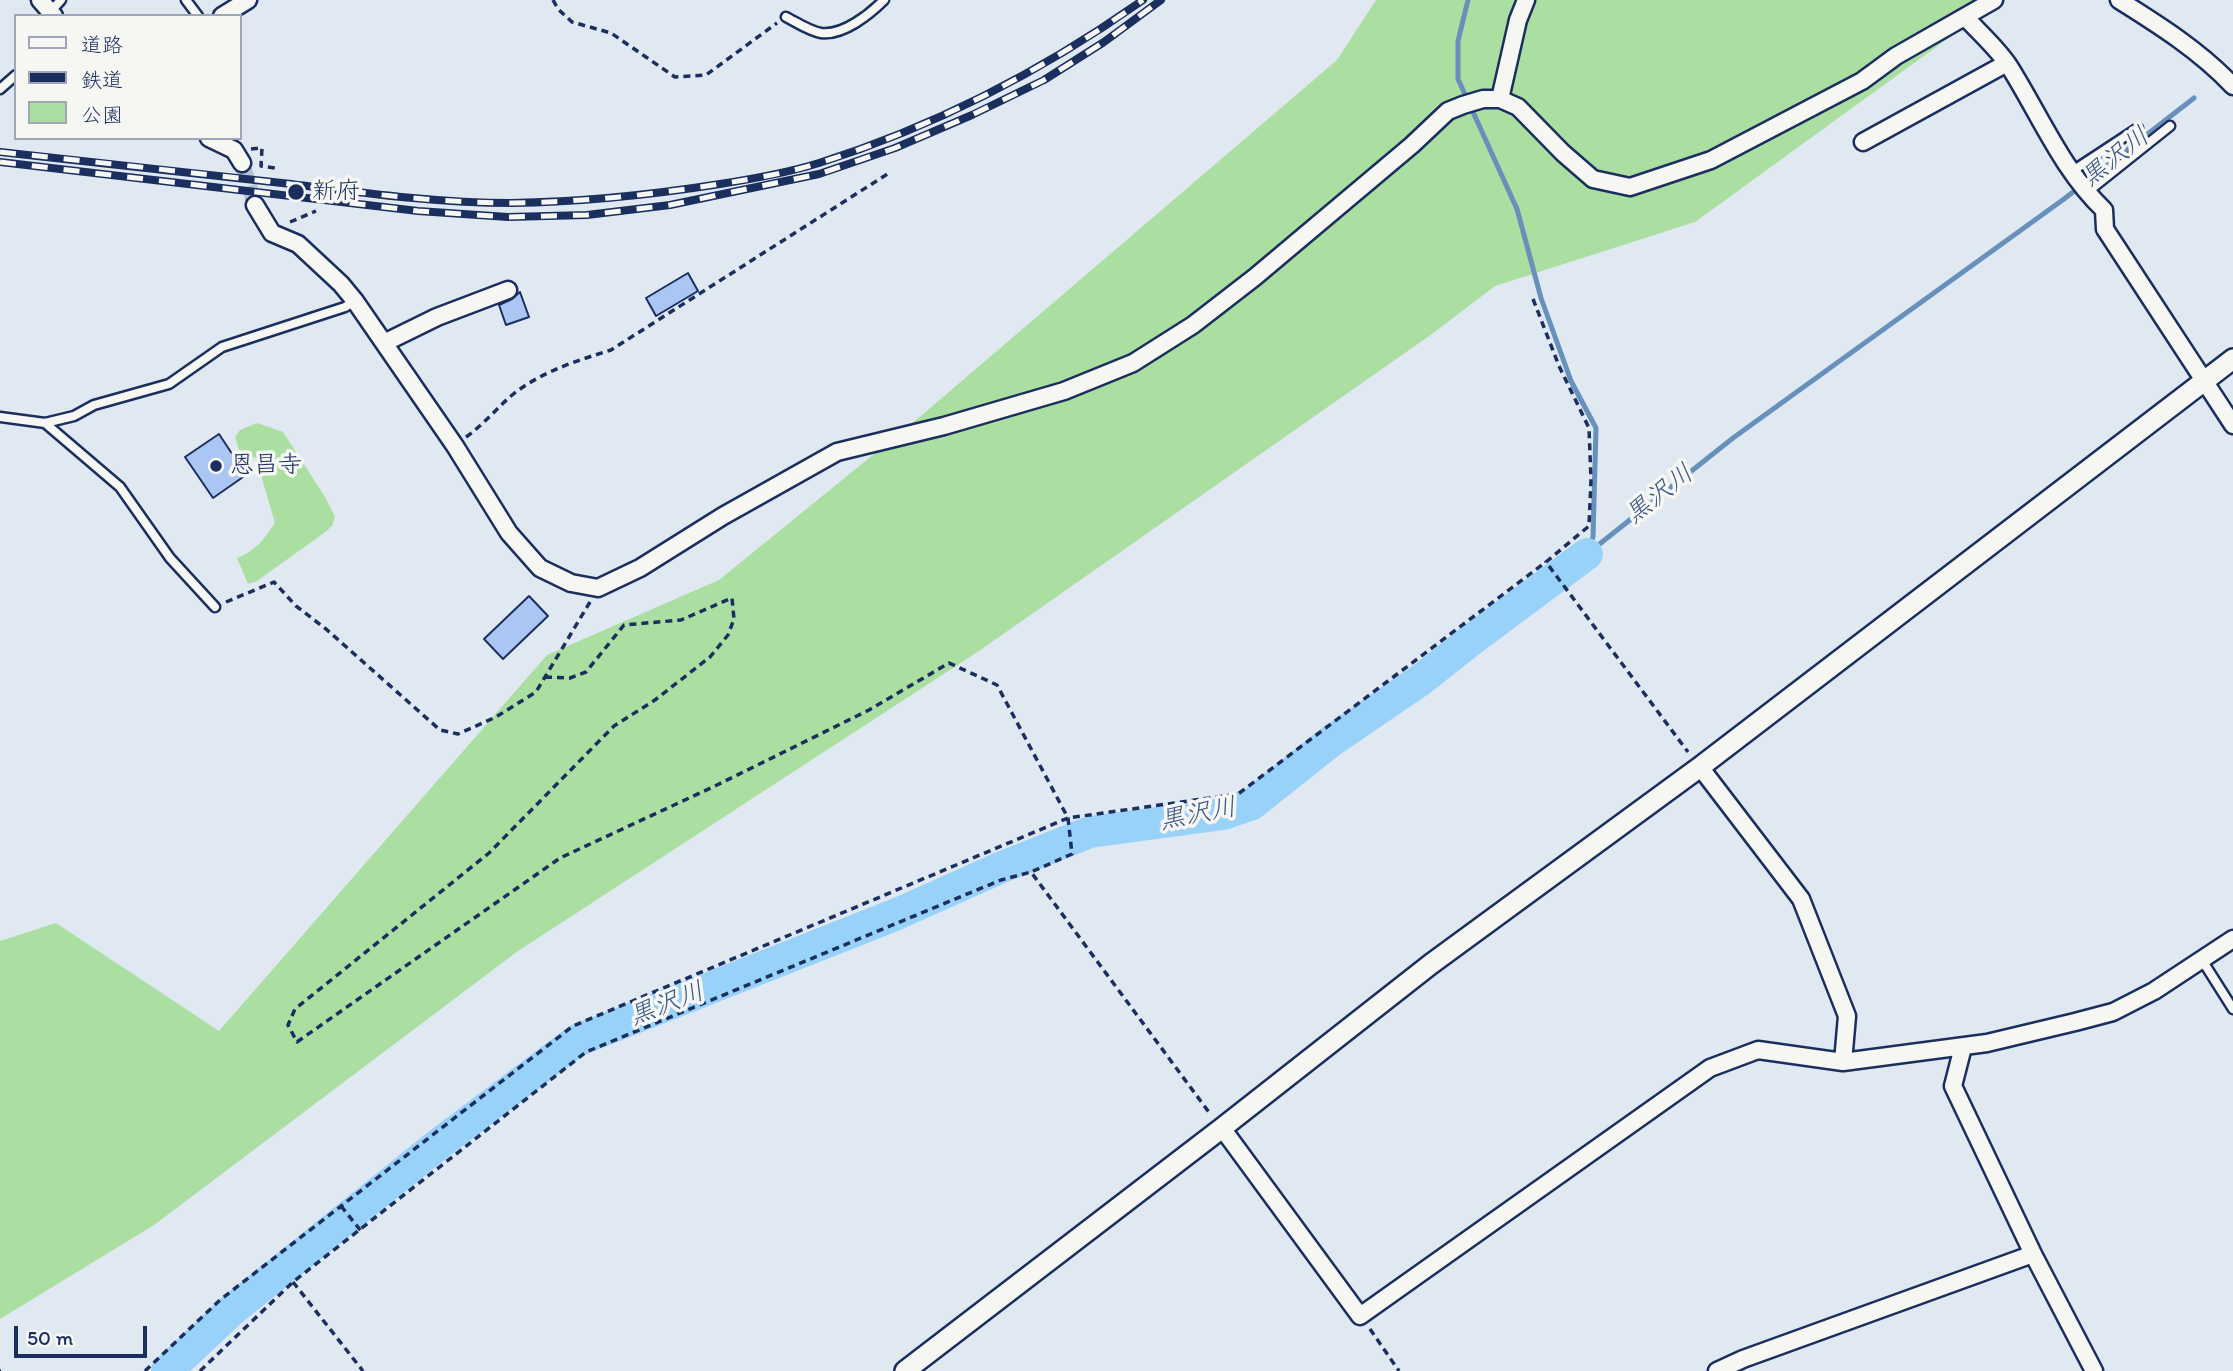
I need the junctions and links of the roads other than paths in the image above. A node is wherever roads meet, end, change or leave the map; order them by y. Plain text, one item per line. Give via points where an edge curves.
1 (248, 0) edge
2 (884, 0) edge
3 (1526, 0) edge
4 (1994, 0) edge
5 (2119, 0) edge
6 (225, 14) edge
7 (786, 17) road end
8 (1966, 18) junction
9 (2007, 63) junction
10 (14, 77) edge
11 (2233, 86) edge
12 (0, 89) edge
13 (1500, 99) junction
14 (2170, 126) dead end
15 (2138, 128) dead end
16 (213, 140) edge
17 (1863, 142) dead end
18 (244, 156) road end
19 (2071, 172) junction
20 (2087, 193) junction
21 (255, 205) tunnel mouth
22 (508, 290) dead end
23 (355, 301) junction
24 (384, 343) junction
25 (2233, 359) edge
26 (2205, 382) junction
27 (0, 416) edge
28 (45, 423) junction
29 (2233, 425) edge
30 (215, 607) road end
31 (1700, 767) junction
32 (2233, 939) edge
33 (2202, 960) junction
34 (2233, 1009) edge
35 (1963, 1047) junction
36 (1843, 1062) junction
37 (1222, 1128) junction
38 (2033, 1254) junction
39 (905, 1371) edge
40 (1717, 1371) edge
41 (2094, 1371) edge

1 - 6 street
2 - 7 lane via 835,32 822,33
3 - 13 street
4 - 8 street
5 - 11 street via 2173,34
8 - 9 street
8 - 13 street via 1862,81 1711,160 1630,187 1593,180 1518,107
9 - 17 street
9 - 19 street
10 - 12 lane
13 - 24 street via 1483,99 1448,111 1255,277 1193,325 1133,363 1052,394 836,452 598,588 572,583 540,568 509,533
14 - 20 lane
15 - 19 lane
16 - 18 street
19 - 20 street
20 - 26 street via 2104,210 2105,229
21 - 23 street via 272,233 298,244
22 - 24 street
23 - 24 street
23 - 28 lane via 222,347 169,384
25 - 26 street
26 - 29 street
26 - 31 street
27 - 28 lane
28 - 30 lane via 120,487 170,558
31 - 36 street via 1801,899 1847,1016
31 - 37 street via 1431,964
32 - 33 street
33 - 34 lane
33 - 35 street via 2113,1012
35 - 36 street
35 - 38 street via 1953,1086
36 - 37 street via 1758,1050 1710,1069 1360,1316
37 - 39 street
38 - 40 street
38 - 41 street

